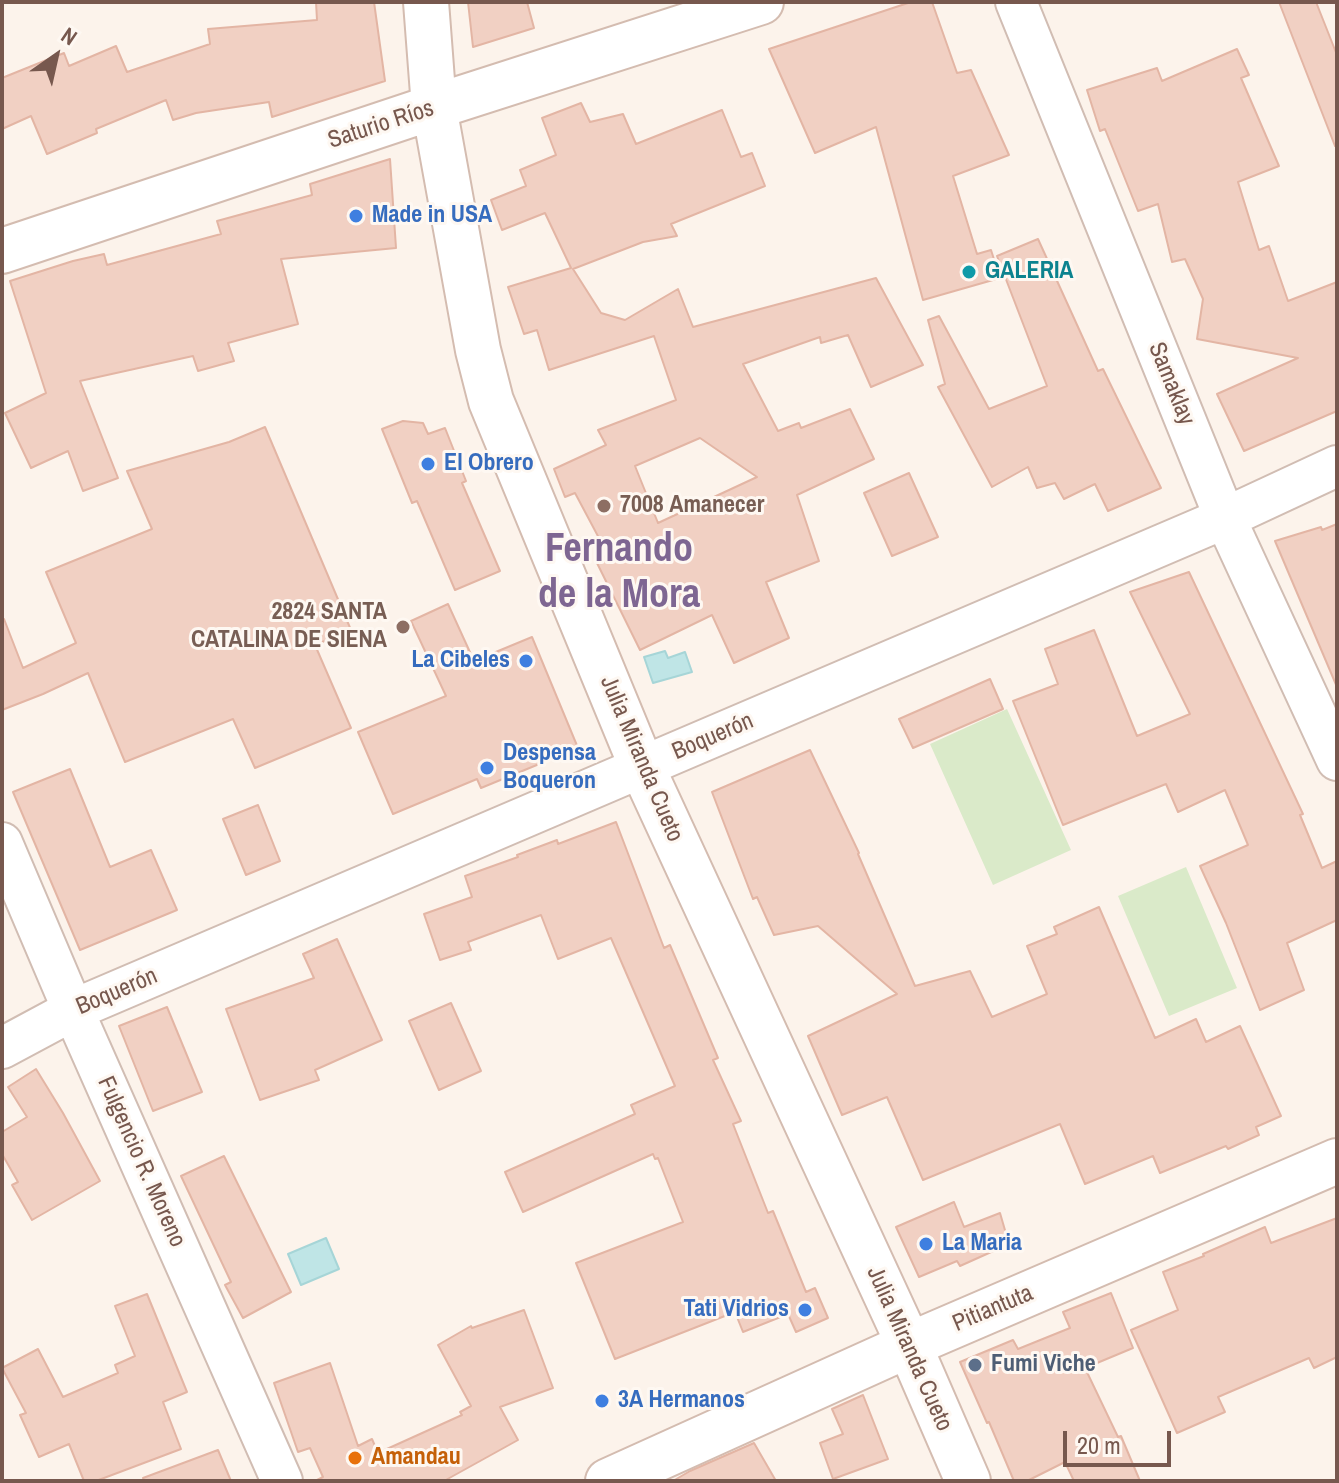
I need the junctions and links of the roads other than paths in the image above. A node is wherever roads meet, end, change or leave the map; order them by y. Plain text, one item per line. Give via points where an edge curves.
1 (426, 2) edge
2 (761, 2) edge
3 (1016, 2) edge
4 (434, 107) junction
5 (2, 251) edge
6 (1337, 466) edge
7 (1225, 518) junction
8 (1337, 760) edge
9 (642, 767) junction
10 (2, 843) edge
11 (73, 1010) junction
12 (2, 1048) edge
13 (1337, 1161) edge
14 (909, 1345) junction
15 (282, 1481) edge
16 (608, 1481) edge
17 (968, 1481) edge

1 - 4 street, Julia Miranda Cueto
2 - 4 street, Saturio Ríos
3 - 7 street, Samaklay
4 - 5 street, Saturio Ríos
4 - 9 street, Julia Miranda Cueto via 491,401
6 - 7 street, Boquerón
7 - 8 street, Samaklay
7 - 9 street, Boquerón
9 - 11 street, Boquerón
9 - 14 street, Julia Miranda Cueto
10 - 11 street, Fulgencio R. Moreno
11 - 12 street, Boquerón
11 - 15 street, Fulgencio R. Moreno
13 - 14 street, Pitiantuta
14 - 16 street, Pitiantuta
14 - 17 street, Julia Miranda Cueto

